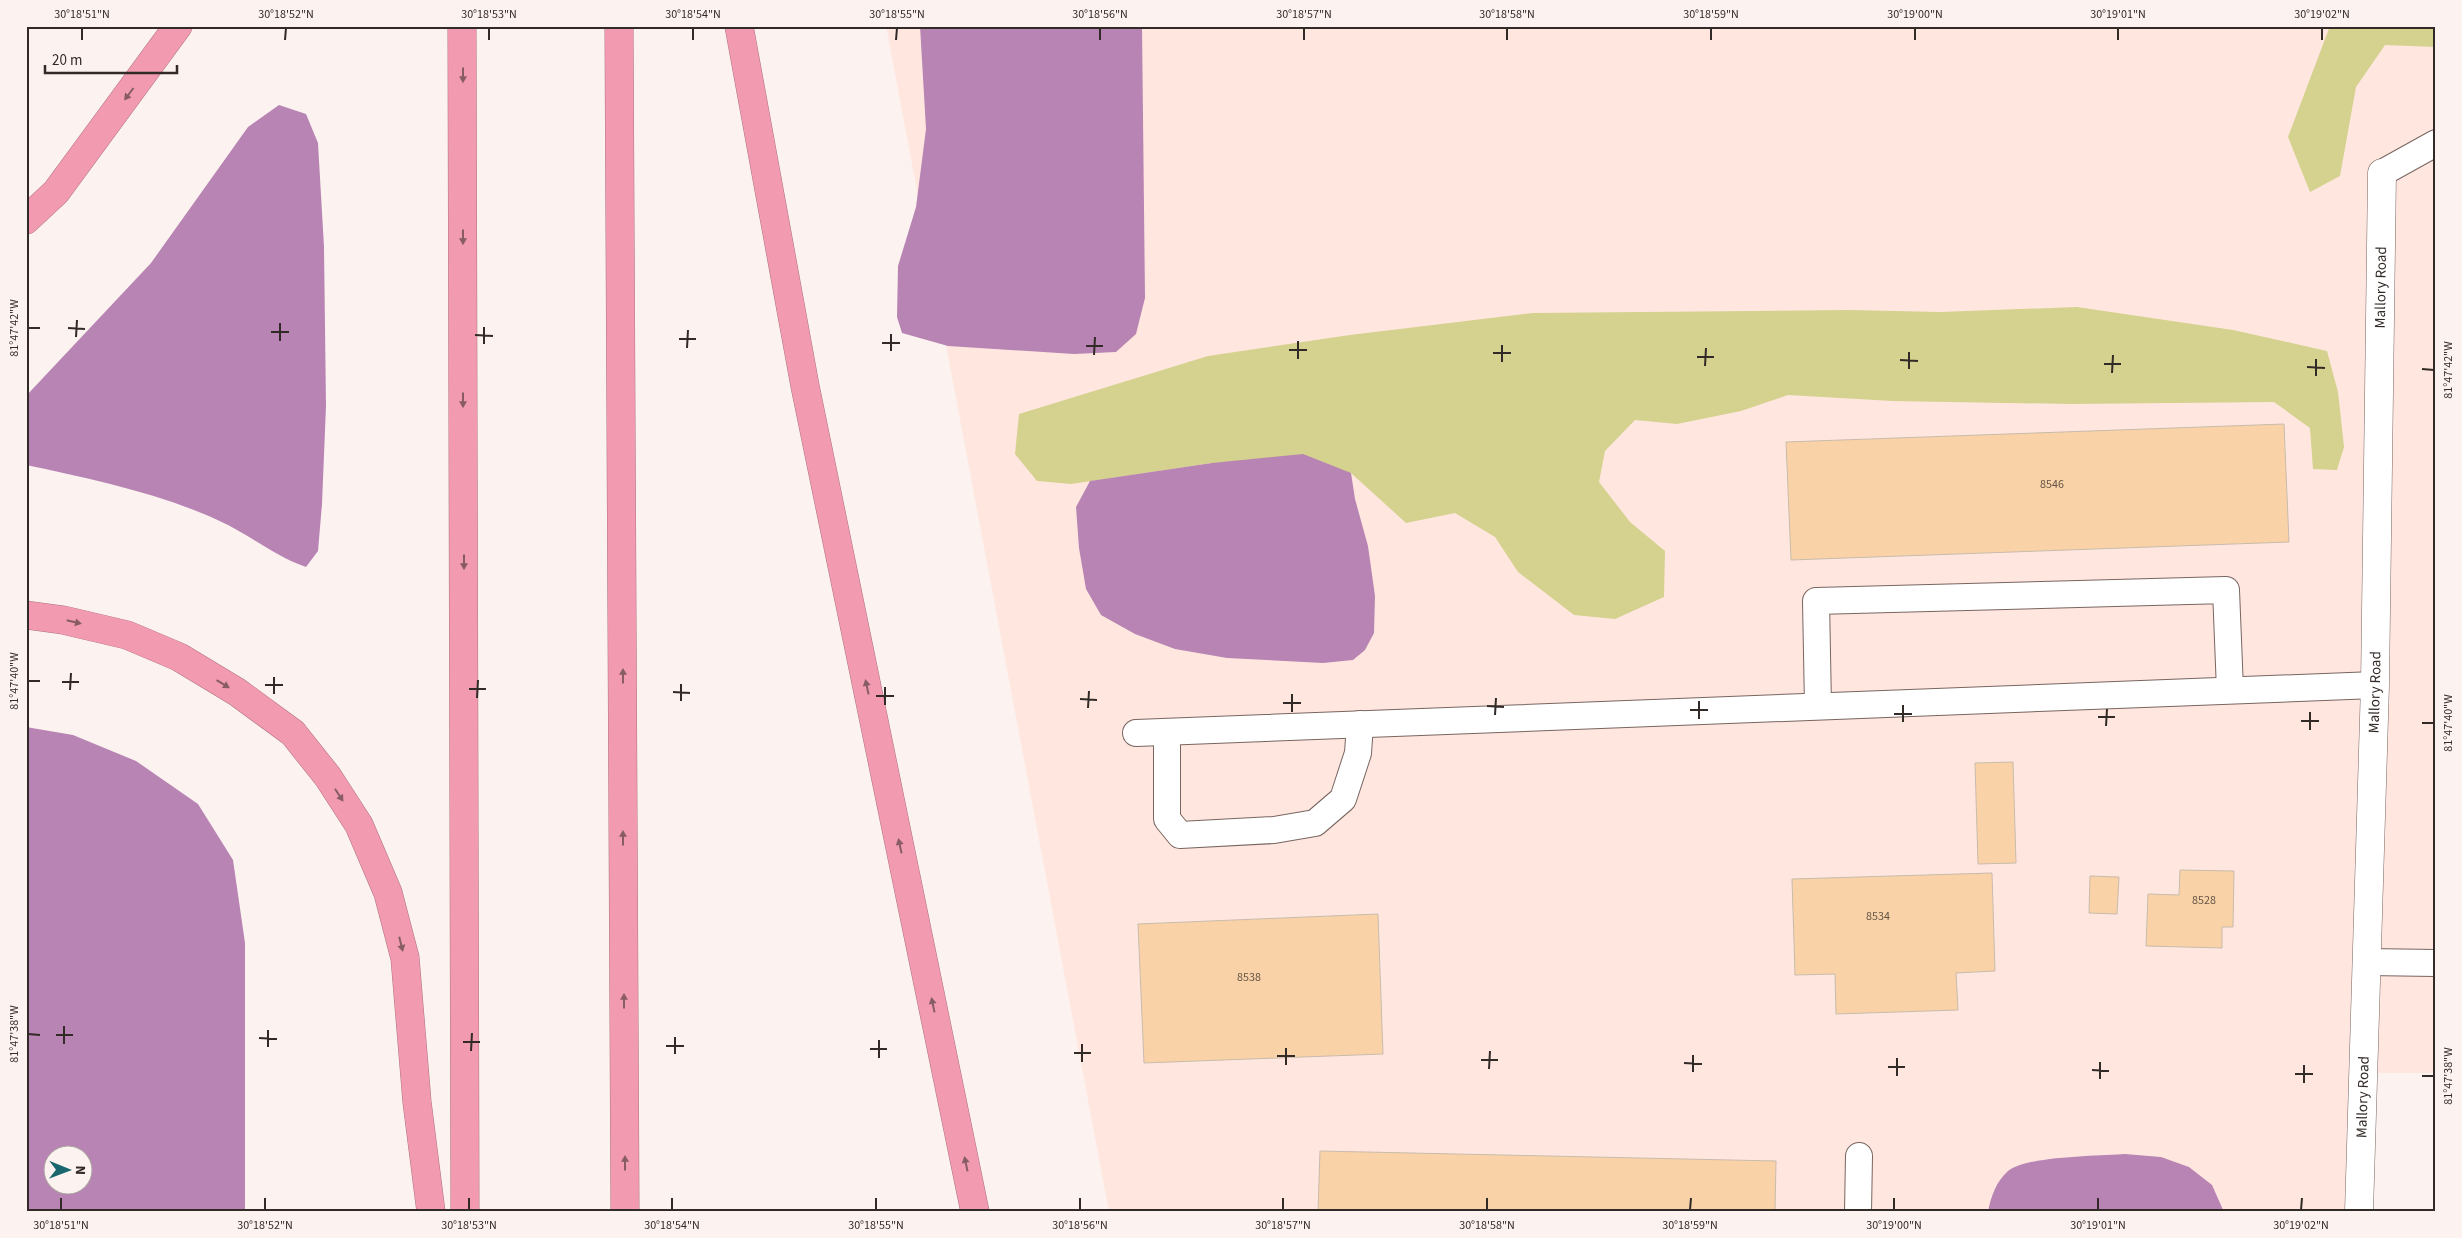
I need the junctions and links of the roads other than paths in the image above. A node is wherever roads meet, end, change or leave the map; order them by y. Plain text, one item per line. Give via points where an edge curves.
1 (178, 26) edge
2 (462, 26) edge
3 (619, 26) edge
4 (739, 26) edge
5 (2436, 143) edge
6 (2382, 173) joint
7 (26, 220) edge
8 (26, 615) edge
9 (2375, 685) junction
10 (2230, 690) junction
11 (1818, 706) junction
12 (1360, 724) junction
13 (1167, 732) junction
14 (1136, 733) dead end
15 (2366, 962) junction
16 (2436, 963) edge
17 (1859, 1156) dead end
18 (431, 1212) edge
19 (465, 1212) edge
20 (626, 1212) edge
21 (976, 1212) edge
22 (1858, 1212) edge
23 (2359, 1212) edge

1 -> 7 highway via 56,192
2 -> 19 highway
20 -> 3 highway
21 -> 4 highway via 805,386
5 - 6 lane
6 - 9 street, Mallory Road
8 -> 18 highway via 127,635 179,656 237,692 293,733 328,777 359,825 374,859 388,893 405,958
9 - 10 lane
9 - 15 street, Mallory Road
10 - 11 lane
10 - 11 lane via 2226,590 1816,600
11 - 12 lane
12 - 13 lane
12 - 13 lane via 1358,754 1343,799 1315,823 1274,830 1202,835 1180,835 1167,819
13 - 14 lane
15 - 16 lane
15 - 23 street, Mallory Road
17 - 22 lane

